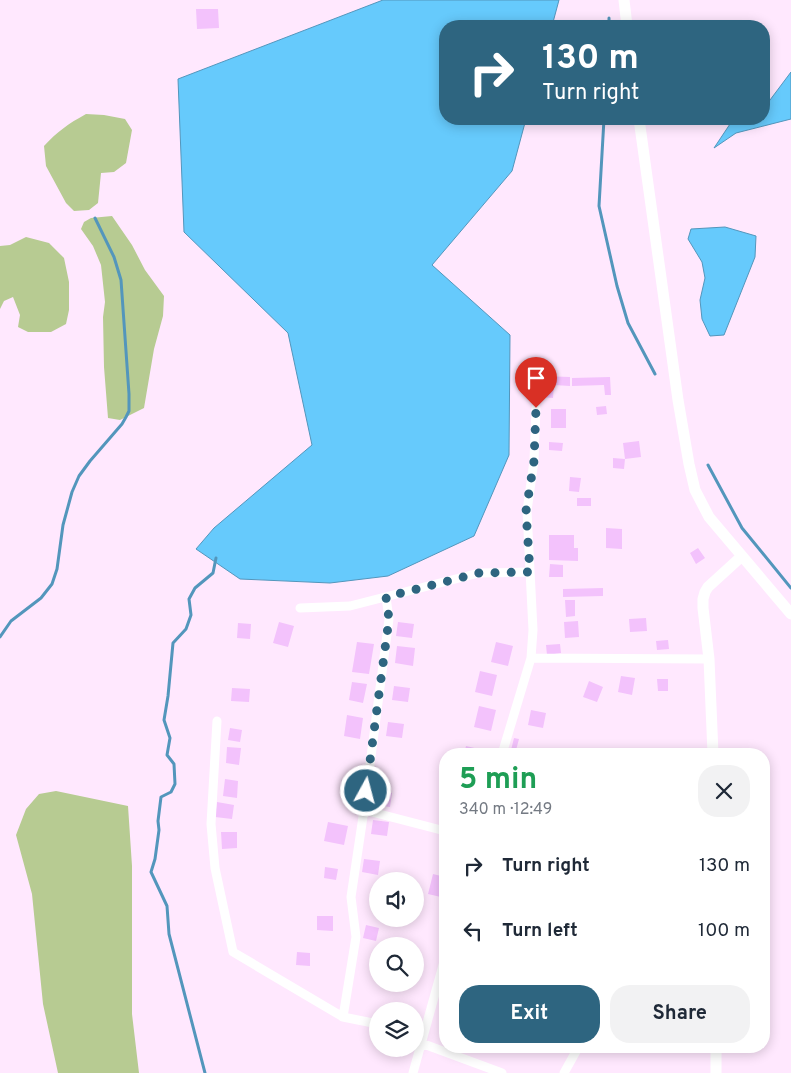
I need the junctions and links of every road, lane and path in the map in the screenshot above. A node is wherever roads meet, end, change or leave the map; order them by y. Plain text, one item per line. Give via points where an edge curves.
1 (624, 0) edge
2 (626, 20) edge
3 (640, 125) edge
4 (536, 408) dead end
5 (742, 556) junction
6 (530, 572) junction
7 (386, 597) junction
8 (300, 608) dead end
9 (791, 614) edge
10 (531, 658) junction
11 (709, 659) junction
12 (217, 721) dead end
13 (504, 748) edge
14 (713, 748) edge
15 (364, 810) junction
16 (439, 829) edge
17 (439, 977) edge
18 (343, 1017) junction
19 (369, 1022) edge
20 (424, 1024) edge
21 (424, 1039) edge
22 (439, 1045) edge
23 (456, 1053) edge
24 (575, 1053) edge
25 (716, 1053) edge
26 (416, 1057) edge
27 (413, 1073) edge
28 (502, 1073) edge
29 (564, 1073) edge
30 (716, 1073) edge

1 - 2 main road
3 - 5 main road via 676,390 692,478 709,517
4 - 6 street via 534,461 526,511
5 - 9 main road
5 - 11 main road via 705,592 703,608
6 - 7 street via 479,573
6 - 10 street
7 - 8 street via 350,606
7 - 15 street via 389,619
10 - 11 street
10 - 13 street
11 - 14 main road
12 - 18 street via 211,824 215,868 233,952
15 - 16 street
15 - 18 street via 351,897 356,937
17 - 20 street
18 - 19 street
21 - 22 street
23 - 28 street
24 - 29 street
25 - 30 main road
26 - 27 street

